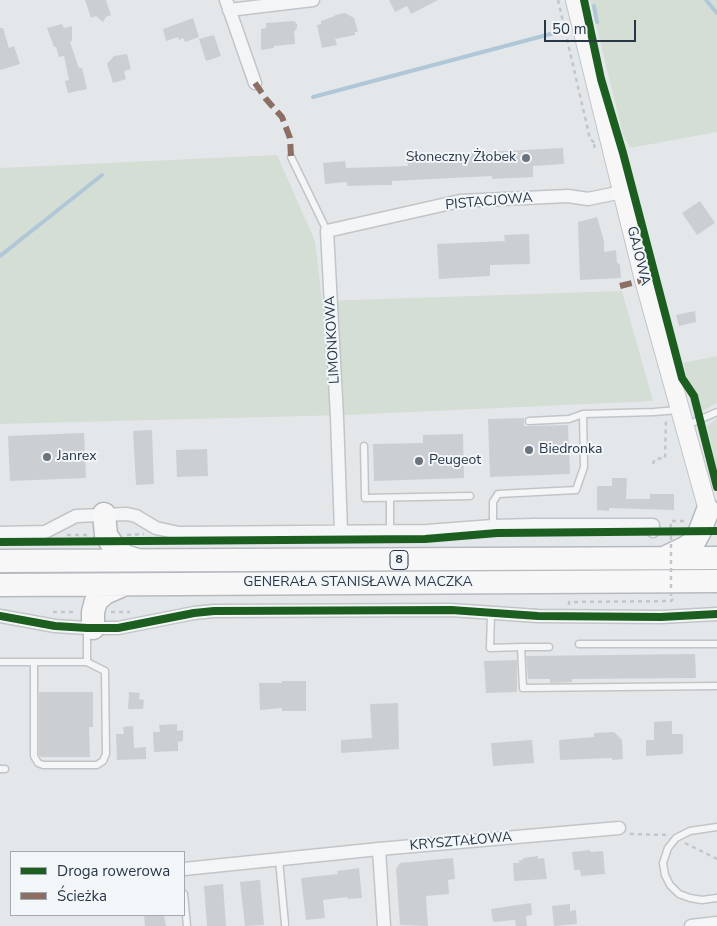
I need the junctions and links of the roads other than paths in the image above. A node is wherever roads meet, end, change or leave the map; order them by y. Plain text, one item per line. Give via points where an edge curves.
1 (313, 0) edge
2 (575, 0) edge
3 (227, 5) edge
4 (255, 82) dead end
5 (291, 157) dead end
6 (622, 192) junction
7 (327, 231) junction
8 (717, 412) edge
9 (583, 414) junction
10 (676, 418) junction
11 (529, 421) dead end
12 (364, 446) dead end
13 (470, 496) dead end
14 (390, 498) junction
15 (703, 522) edge
16 (493, 526) junction
17 (341, 531) junction
18 (390, 531) junction
19 (653, 531) road end
20 (0, 533) edge
21 (106, 533) junction
22 (717, 558) edge
23 (661, 559) junction
24 (138, 560) junction
25 (0, 561) edge
26 (78, 561) junction
27 (717, 581) edge
28 (67, 584) junction
29 (125, 584) junction
30 (0, 585) edge
31 (491, 612) junction
32 (717, 614) edge
33 (0, 616) edge
34 (91, 623) junction
35 (579, 644) dead end
36 (717, 644) edge
37 (522, 647) junction
38 (549, 647) dead end
39 (0, 662) edge
40 (34, 662) junction
41 (87, 662) junction
42 (717, 686) edge
43 (717, 827) edge
44 (619, 828) road end
45 (379, 850) junction
46 (279, 860) junction
47 (185, 869) edge
48 (717, 898) edge
49 (185, 910) edge
50 (717, 923) edge
51 (286, 924) dead end
52 (186, 926) edge
53 (384, 926) edge
54 (691, 926) edge

1 - 3 street
2 - 6 street, GAJOWA
3 - 4 street
5 - 7 lane, LIMONKOWA
6 - 7 street, PISTACJOWA via 588,199 568,196 460,201
6 - 10 street, GAJOWA
7 - 17 street, LIMONKOWA
8 - 10 lane
9 - 10 lane via 654,412
9 - 11 lane via 569,419
9 - 16 lane via 584,467 576,490 498,494 493,502
10 - 15 street, GAJOWA
12 - 14 lane via 365,498
13 - 14 lane
14 - 18 lane
15 - 23 highway via 694,542
16 - 18 street
16 - 19 street via 653,524
17 - 18 street
17 - 21 street via 178,533 156,528 127,514
20 - 21 street via 45,532 76,516
21 - 24 highway via 116,550
21 - 26 highway via 97,548
22 - 23 highway, GENERAŁA STANISŁAWA MACZKA / 8
23 - 24 highway, GENERAŁA STANISŁAWA MACZKA / 8
24 - 26 highway, GENERAŁA STANISŁAWA MACZKA / 8
25 - 26 highway, GENERAŁA STANISŁAWA MACZKA / 8
27 - 29 highway, GENERAŁA STANISŁAWA MACZKA / 8
28 - 29 highway, GENERAŁA STANISŁAWA MACZKA / 8
28 - 30 highway, GENERAŁA STANISŁAWA MACZKA / 8
28 - 34 highway via 79,590 88,601
29 - 34 highway via 96,601
31 - 32 street via 538,616
31 - 34 street via 214,611 118,628
31 - 37 lane via 490,648
33 - 34 street via 56,626
34 - 41 lane
35 - 36 lane
37 - 38 lane
37 - 42 lane via 523,688
39 - 40 lane
40 - 41 lane
40 - 41 lane via 34,756 38,763 97,765 106,754 105,671
43 - 48 lane via 690,831 676,838 663,863 670,885 679,894 690,898
44 - 45 street, KRYSZTAŁOWA
45 - 46 street, KRYSZTAŁOWA
45 - 53 street
46 - 47 street, KRYSZTAŁOWA
46 - 51 lane
49 - 52 lane
50 - 54 street

